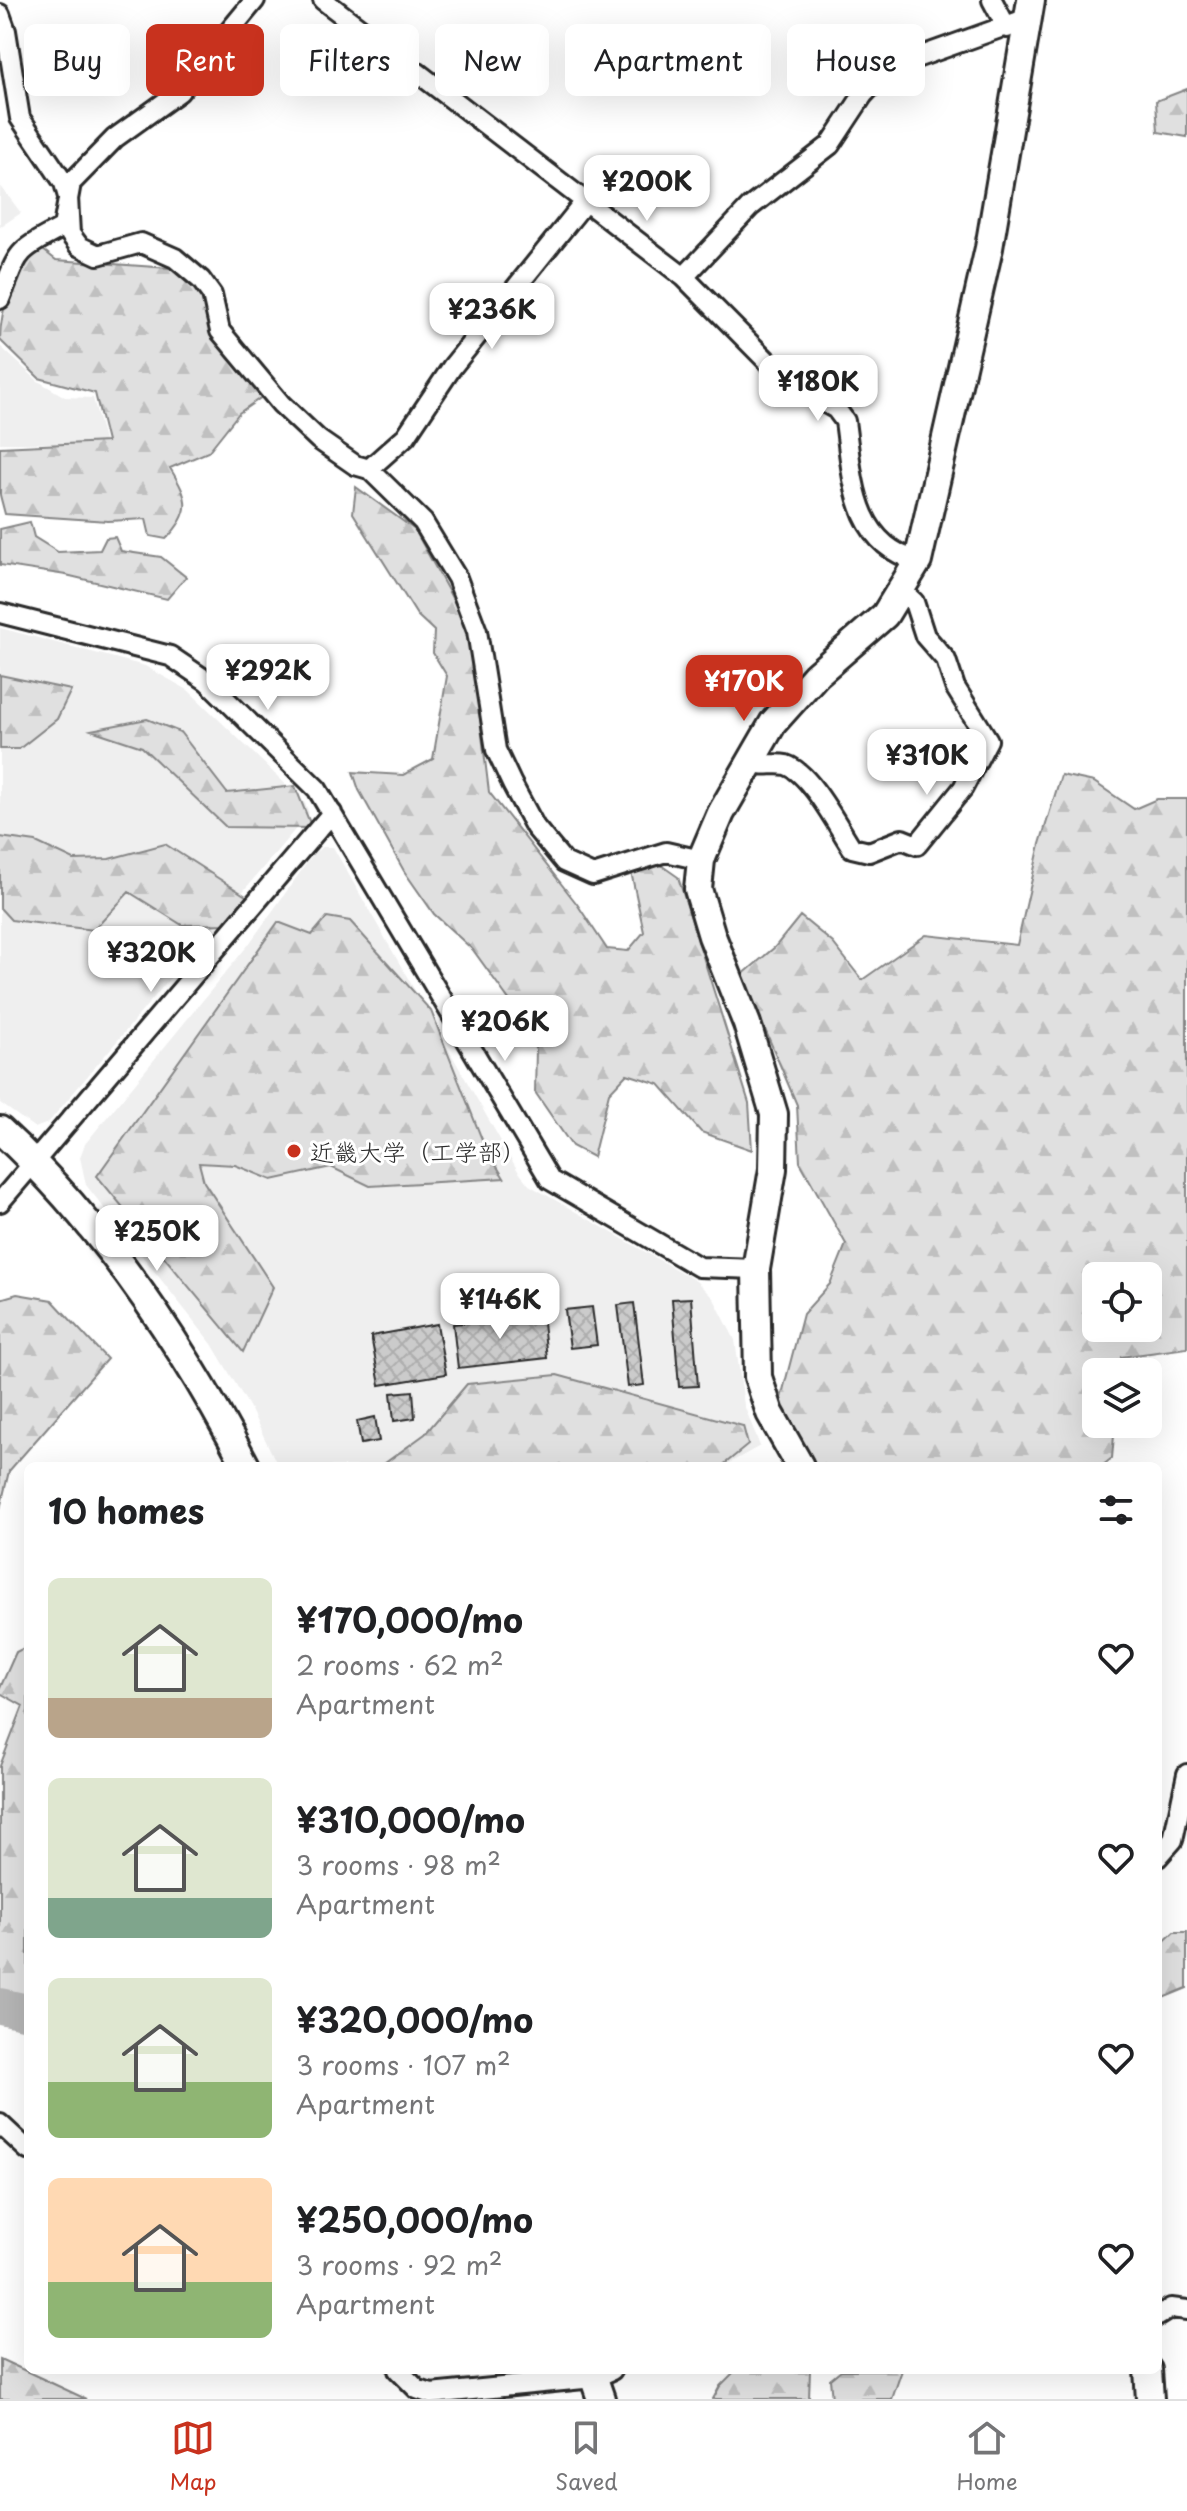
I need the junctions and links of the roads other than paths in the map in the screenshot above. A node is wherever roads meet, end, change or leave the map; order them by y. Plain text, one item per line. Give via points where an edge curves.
1 (255, 0) edge
2 (323, 0) edge
3 (992, 0) edge
4 (0, 14) edge
5 (1022, 15) edge
6 (68, 197) junction
7 (584, 203) junction
8 (684, 277) junction
9 (0, 299) edge
10 (369, 469) junction
11 (918, 561) junction
12 (902, 591) junction
13 (0, 613) edge
14 (750, 761) junction
15 (332, 813) junction
16 (701, 860) junction
17 (0, 1130) edge
18 (35, 1162) junction
19 (0, 1202) edge
20 (756, 1269) junction
21 (244, 1462) edge
22 (798, 1462) edge
23 (1187, 1774) edge
24 (1162, 1852) edge
25 (0, 2124) edge
26 (24, 2146) edge
27 (1187, 2310) edge
28 (1162, 2314) edge
29 (402, 2374) edge
30 (599, 2379) edge
31 (432, 2397) edge

1 - 6 street via 179,92 115,138 71,183
2 - 7 street
3 - 5 street
4 - 6 street via 20,118
5 - 8 street via 888,68 830,145 750,207
5 - 11 street via 989,248
6 - 9 street via 63,227 24,247 11,265
6 - 10 street via 70,234 79,246 98,255 141,243 175,258 212,295 220,331 281,404 319,440
7 - 8 street
7 - 10 street via 452,367 406,436
8 - 11 street via 786,380 836,409 845,421 858,511 885,544
10 - 16 street via 423,522 457,578 477,631 496,750 535,827 564,862 593,875 666,852
11 - 12 street
12 - 14 street via 885,615 816,675 773,723
12 - 14 street via 914,602 925,636 946,660 955,687 988,740 963,788 917,845 902,839 869,852 852,848 802,776 785,765 762,767
13 - 15 street via 170,656 207,681 317,789
14 - 16 street
15 - 18 street
15 - 20 street via 550,1180 699,1267
16 - 20 street via 698,889 774,1114 773,1169
17 - 18 street
18 - 19 street
18 - 21 street via 110,1249 193,1370
20 - 22 street via 758,1377 770,1413
23 - 24 street via 1173,1840
25 - 26 street
27 - 28 street via 1171,2308
29 - 31 street
30 - 31 street

